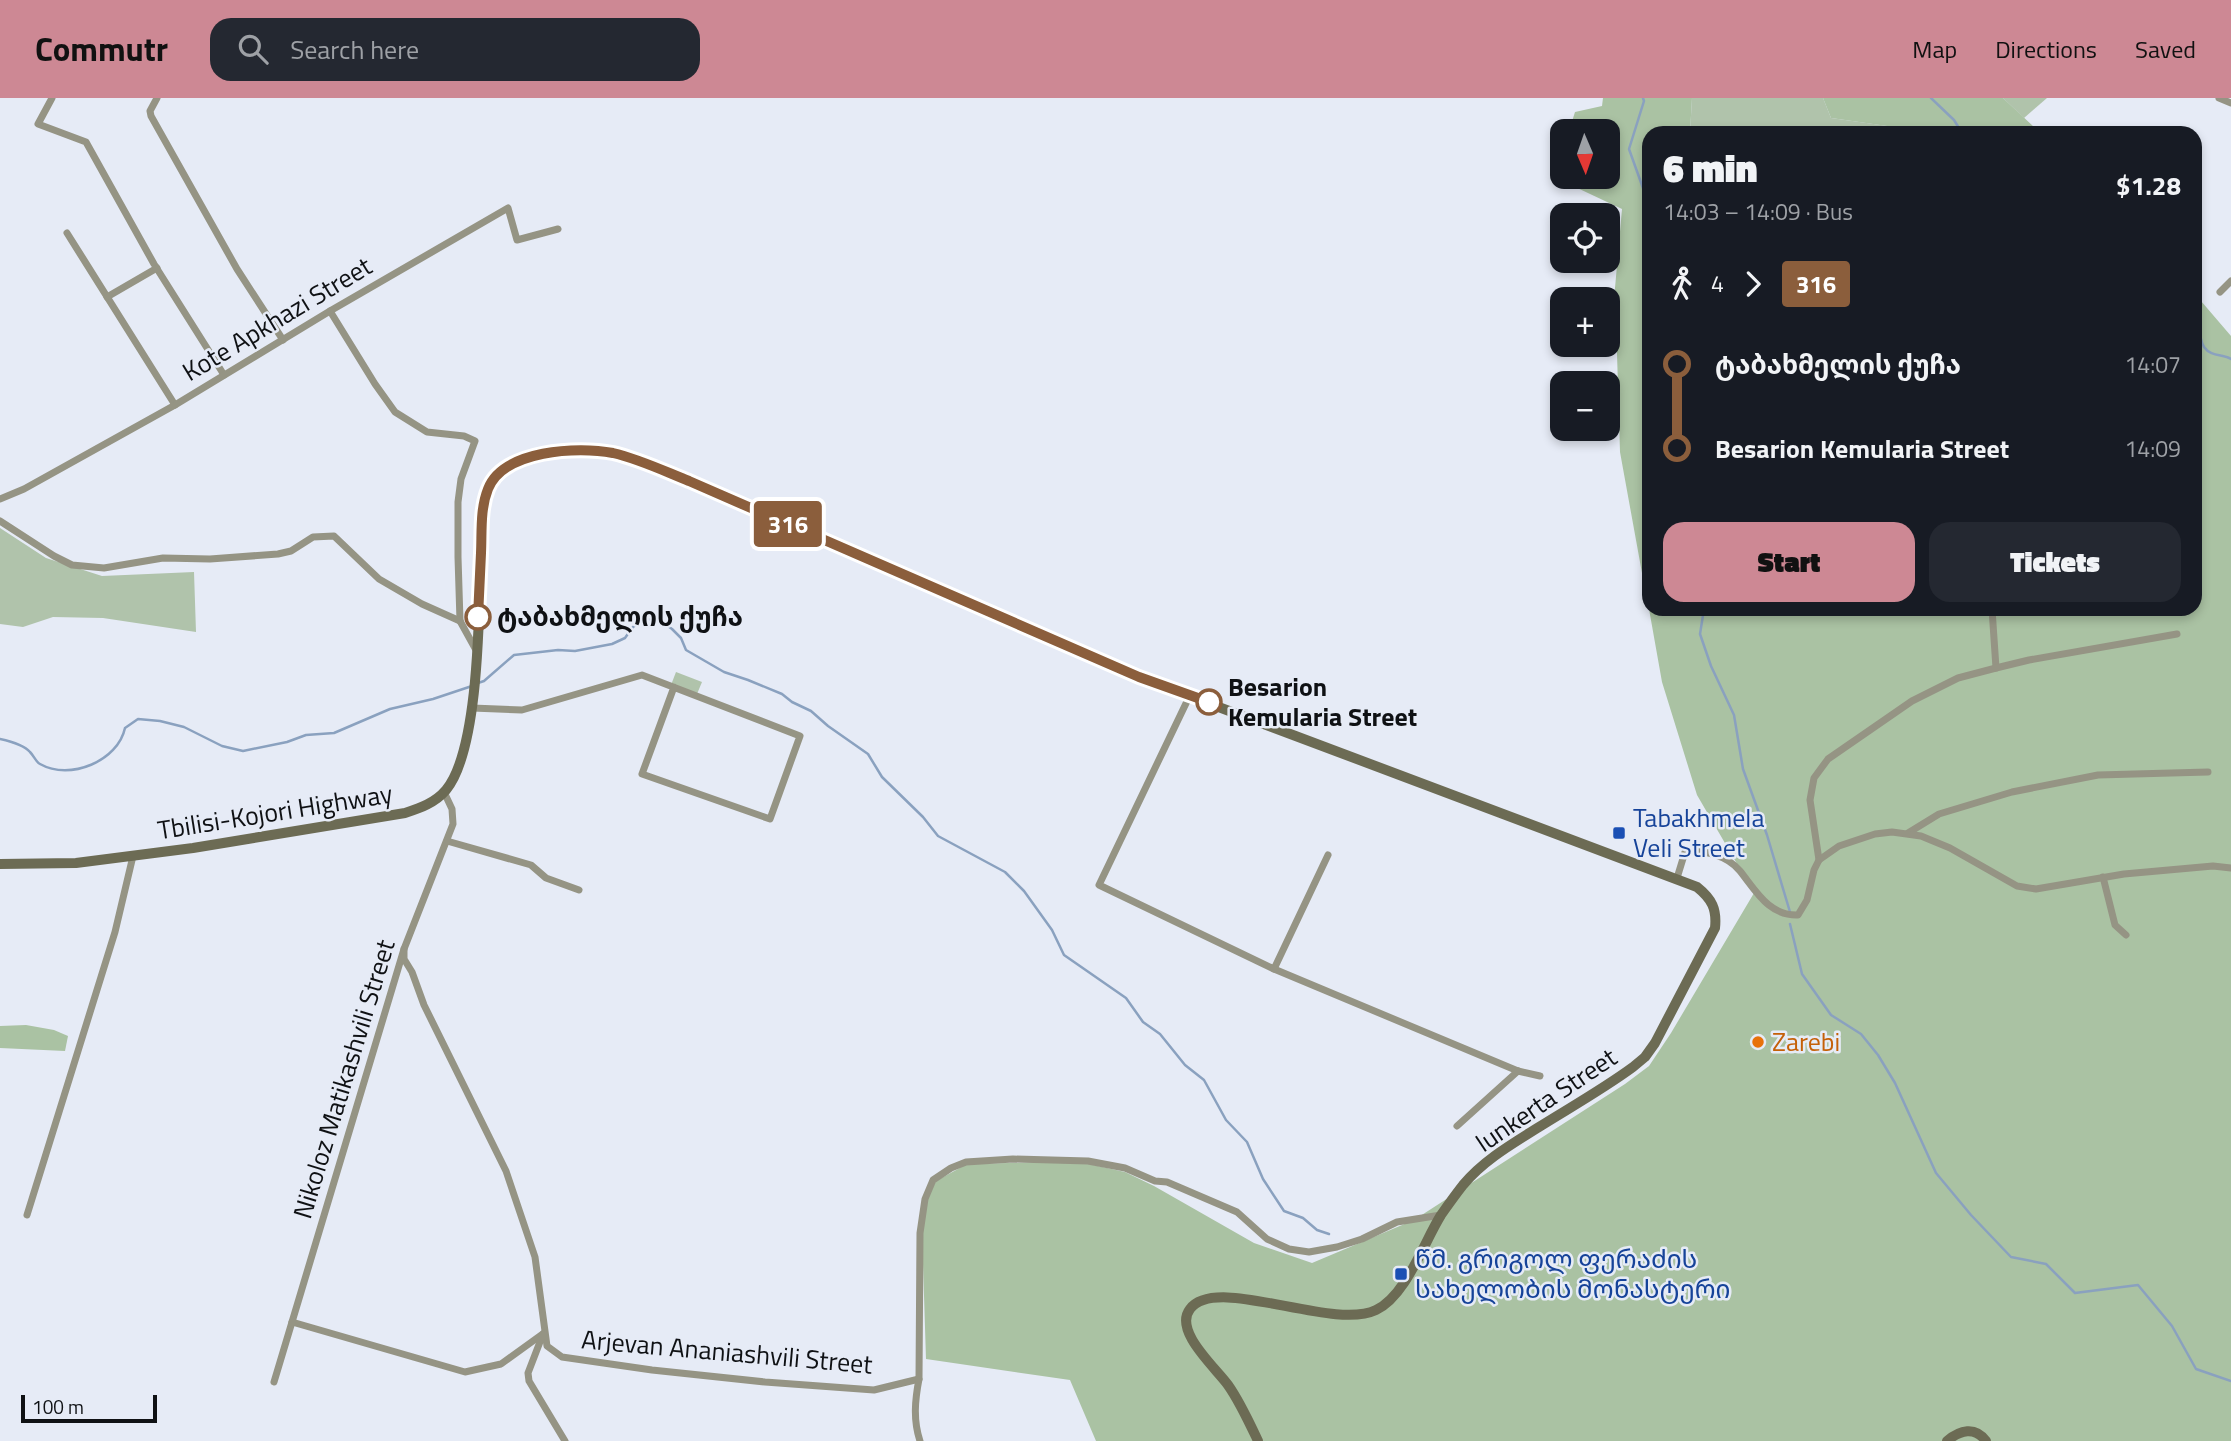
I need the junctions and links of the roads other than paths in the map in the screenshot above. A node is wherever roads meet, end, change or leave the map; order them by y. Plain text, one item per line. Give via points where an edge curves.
1 (52, 98) edge
2 (157, 98) edge
3 (2219, 98) edge
4 (2231, 103) edge
5 (558, 229) dead end
6 (67, 233) dead end
7 (157, 268) junction
8 (2231, 281) edge
9 (2220, 292) dead end
10 (107, 297) junction
11 (330, 311) junction
12 (283, 340) junction
13 (224, 375) junction
14 (175, 405) junction
15 (0, 499) edge
16 (0, 521) edge
17 (1993, 616) edge
18 (460, 621) junction
19 (2176, 634) dead end
20 (477, 651) junction
21 (1996, 668) junction
22 (674, 687) junction
23 (1190, 695) junction
24 (472, 708) junction
25 (2208, 772) dead end
26 (444, 792) junction
27 (1907, 834) junction
28 (447, 841) junction
29 (1328, 855) dead end
30 (133, 856) junction
31 (1819, 860) junction
32 (0, 864) edge
33 (2231, 867) edge
34 (2103, 877) junction
35 (1677, 878) junction
36 (579, 890) dead end
37 (2126, 935) dead end
38 (404, 949) junction
39 (1274, 969) junction
40 (1518, 1071) junction
41 (1540, 1076) dead end
42 (1457, 1126) dead end
43 (27, 1215) dead end
44 (1441, 1215) junction
45 (292, 1322) junction
46 (544, 1333) junction
47 (919, 1379) junction
48 (274, 1382) dead end
49 (565, 1441) edge
50 (920, 1441) edge
51 (1258, 1441) edge
52 (1947, 1441) edge
53 (1986, 1441) edge

1 - 7 street via 38,124 86,142
2 - 12 street via 151,117
3 - 4 street
5 - 11 street, Kote Apkhazi Street via 517,240 508,208
6 - 10 street
7 - 10 street
7 - 13 street
8 - 9 street
10 - 14 street
11 - 12 street, Kote Apkhazi Street
11 - 18 street via 395,412 427,432 475,441 458,502
12 - 13 street, Kote Apkhazi Street
13 - 14 street, Kote Apkhazi Street
14 - 15 street, Kote Apkhazi Street
16 - 18 street via 72,565 104,568 163,558 278,554 313,537 334,536 379,579
17 - 21 street
18 - 20 street
19 - 21 street
20 - 23 main road via 482,523 488,488 506,466 521,459 581,451 613,453 653,466
20 - 24 main road
21 - 31 street via 1958,678 1912,701 1828,759 1814,778 1810,800
22 - 22 street via 642,774 770,819 800,736
22 - 24 street via 642,675 522,709
23 - 35 main road
23 - 39 street via 1099,885
24 - 26 main road via 456,772
25 - 27 street via 2098,775 2012,792 1939,814
26 - 28 street, Nikoloz Matikashvili Street via 453,824
26 - 30 main road, Tbilisi-Kojori Highway via 405,813
27 - 31 street via 1864,836
27 - 34 street via 1950,848 2017,887
28 - 36 street via 531,865 546,877
28 - 38 street, Nikoloz Matikashvili Street
29 - 39 street
30 - 32 main road, Tbilisi-Kojori Highway via 76,863
30 - 43 street via 115,932
31 - 35 street via 1798,915 1787,916 1770,906 1739,869 1704,852 1685,852
33 - 34 street
34 - 37 street via 2115,925
35 - 44 main road, Iunkerta Street via 1708,896 1715,909 1715,928 1656,1044 1620,1077 1500,1152 1464,1184
38 - 45 street, Nikoloz Matikashvili Street
38 - 46 street via 424,1005 506,1171 535,1257
39 - 40 street
40 - 41 street
40 - 42 street
44 - 47 street via 1397,1222 1362,1239 1309,1252 1267,1239 1237,1212 1125,1168 1088,1161 966,1162 933,1180 925,1199 920,1233
44 - 51 main road, Iunkerta Street via 1402,1284 1376,1310 1333,1314 1229,1296 1207,1298 1188,1310 1190,1337 1228,1385
45 - 46 street via 465,1372 501,1364
45 - 48 street, Nikoloz Matikashvili Street
46 - 47 street, Arjevan Ananiashvili Street via 547,1346 562,1357 652,1370 874,1390
46 - 49 street via 529,1381
47 - 50 street via 915,1402
52 - 53 main road via 1974,1431

